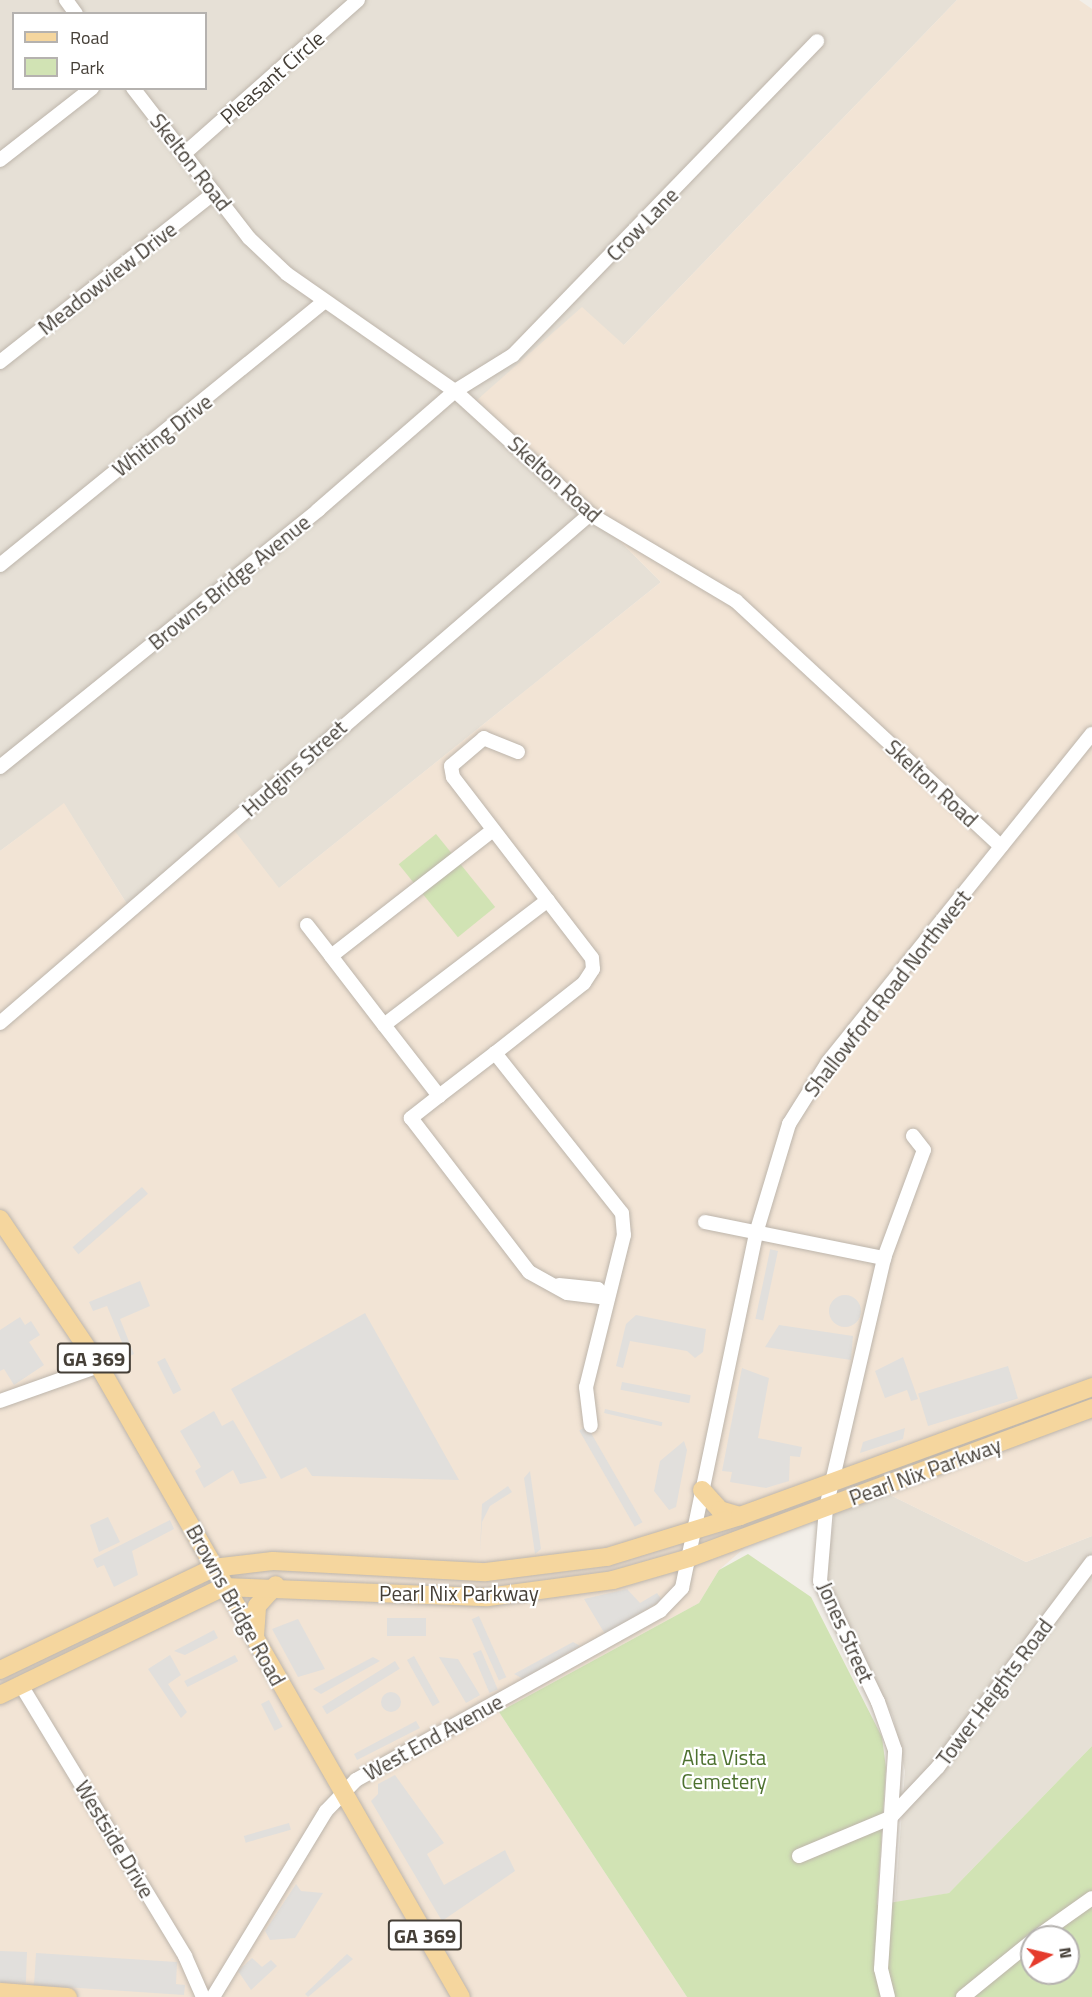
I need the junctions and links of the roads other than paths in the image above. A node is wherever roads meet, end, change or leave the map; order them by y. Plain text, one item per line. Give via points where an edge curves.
1 (357, 0) edge
2 (818, 41) dead end
3 (89, 90) edge
4 (135, 90) edge
5 (185, 153) junction
6 (0, 160) edge
7 (214, 193) junction
8 (322, 303) junction
9 (0, 362) edge
10 (454, 392) junction
11 (590, 514) junction
12 (0, 565) edge
13 (1092, 734) edge
14 (518, 752) dead end
15 (0, 767) edge
16 (493, 830) junction
17 (1001, 846) junction
18 (548, 900) junction
19 (307, 925) dead end
20 (331, 956) junction
21 (0, 1023) edge
22 (384, 1024) junction
23 (495, 1053) junction
24 (439, 1096) junction
25 (913, 1136) dead end
26 (0, 1219) edge
27 (705, 1221) dead end
28 (757, 1230) junction
29 (884, 1258) junction
30 (605, 1298) junction
31 (99, 1366) junction
32 (1092, 1387) edge
33 (0, 1401) edge
34 (1092, 1408) edge
35 (591, 1426) dead end
36 (833, 1481) junction
37 (702, 1490) junction
38 (826, 1508) junction
39 (740, 1516) junction
40 (693, 1531) junction
41 (689, 1558) junction
42 (1092, 1562) edge
43 (213, 1568) junction
44 (276, 1585) junction
45 (223, 1587) junction
46 (255, 1636) junction
47 (2, 1666) edge
48 (21, 1684) junction
49 (0, 1695) edge
50 (342, 1794) junction
51 (890, 1818) junction
52 (799, 1856) dead end
53 (1092, 1898) edge
54 (1054, 1925) edge
55 (1020, 1951) edge
56 (0, 1992) edge
57 (69, 1997) edge
58 (203, 1997) edge
59 (213, 1997) edge
60 (461, 1997) edge
61 (888, 1997) edge
62 (963, 1997) edge

1 - 5 street, Pleasant Circle
2 - 10 street, Crow Lane via 513,355
3 - 6 street
4 - 5 street, Skelton Road
5 - 7 street, Skelton Road
7 - 8 street, Skelton Road via 249,238
7 - 9 street, Meadowview Drive
8 - 10 street, Skelton Road
8 - 12 street, Whiting Drive
10 - 11 street, Skelton Road
10 - 15 street, Browns Bridge Avenue via 318,510
11 - 17 street, Skelton Road via 735,602
11 - 21 street, Hudgins Street
13 - 17 street, Shallowford Road Northwest
14 - 16 street via 484,738 451,766 453,777
16 - 18 street
16 - 20 street
17 - 28 street, Shallowford Road Northwest via 807,1094 774,1161
18 - 22 street
18 - 23 street via 592,958 593,969 584,983
19 - 20 street
20 - 22 street
22 - 24 street
23 - 24 street
23 - 30 street via 622,1214
24 - 30 street via 411,1118 529,1272 582,1291 598,1289
25 - 29 street, Jones Street via 924,1150
26 - 31 main road, Browns Bridge Road / GA 369
27 - 28 street
28 - 29 street
28 - 37 street, Shallowford Road Northwest
29 - 36 street, Jones Street
30 - 35 street via 586,1387
31 - 33 street
31 - 43 main road, Browns Bridge Road / GA 369
32 - 36 main road, Pearl Nix Parkway
34 - 38 main road, Pearl Nix Parkway
36 - 38 street, Jones Street
36 - 39 main road, Pearl Nix Parkway
37 - 39 main road via 720,1510
37 - 40 street, Shallowford Road Northwest
38 - 41 main road, Pearl Nix Parkway
38 - 51 street, Jones Street via 820,1581 890,1728 895,1774
39 - 40 main road, Pearl Nix Parkway
40 - 41 street, West End Avenue
40 - 43 main road, Pearl Nix Parkway via 552,1568 486,1572 273,1562
41 - 44 main road, Pearl Nix Parkway via 555,1592 498,1596 322,1591
41 - 50 street, West End Avenue via 682,1588 660,1611 356,1780
42 - 51 street, Tower Heights Road via 938,1767
43 - 45 main road, Browns Bridge Road / GA 369
43 - 47 main road, Pearl Nix Parkway
44 - 45 main road, Pearl Nix Parkway
44 - 46 main road via 257,1606
45 - 46 main road, Browns Bridge Road / GA 369
45 - 48 main road, Pearl Nix Parkway
46 - 50 main road, Browns Bridge Road / GA 369
48 - 49 main road, Pearl Nix Parkway
48 - 58 street, Westside Drive via 185,1956
50 - 59 street, West End Avenue via 326,1811
50 - 60 main road, Browns Bridge Road / GA 369
51 - 52 street
51 - 61 street, Jones Street via 881,1969
53 - 54 street
55 - 62 street
56 - 57 main road

